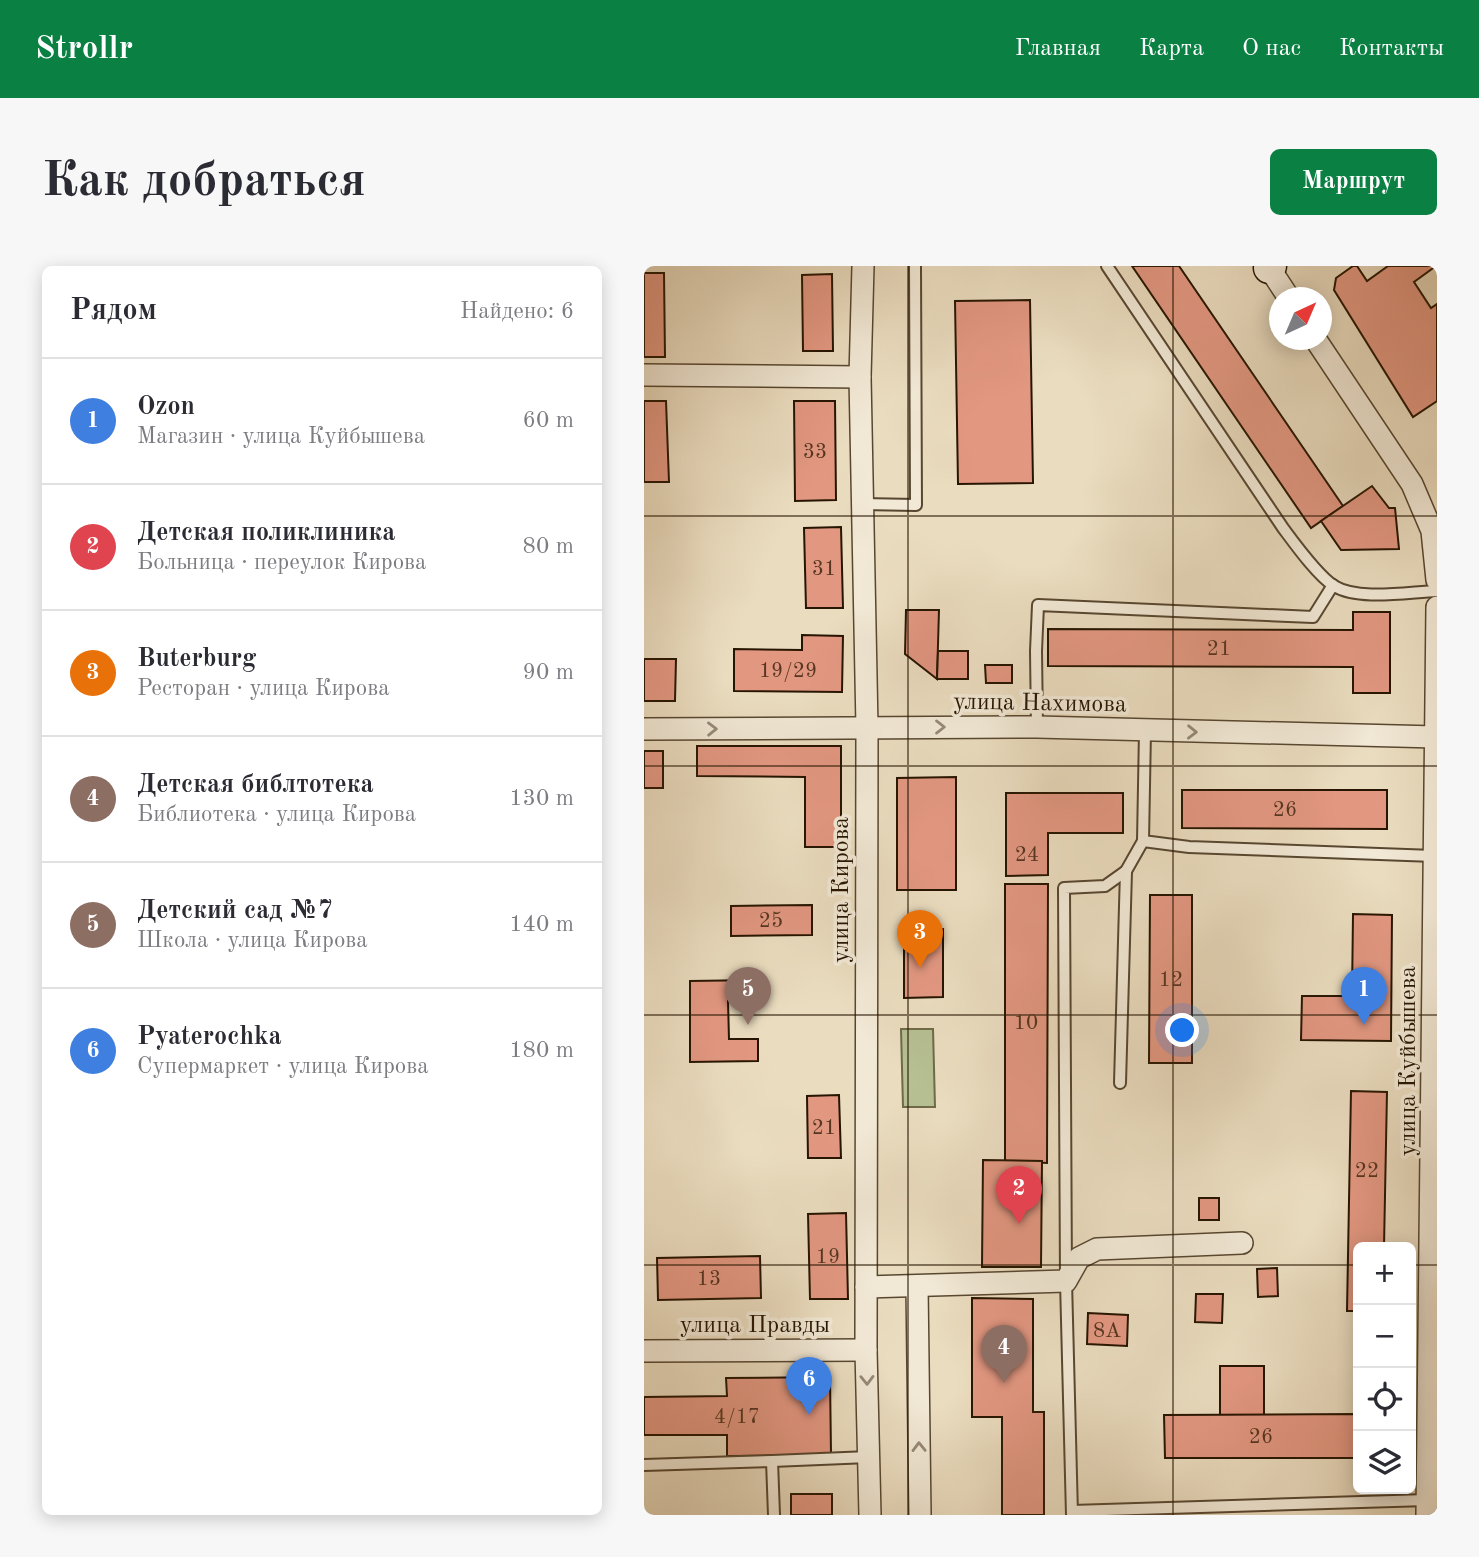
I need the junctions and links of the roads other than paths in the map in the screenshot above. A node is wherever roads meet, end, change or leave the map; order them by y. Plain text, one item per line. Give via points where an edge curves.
1 (863, 266) edge
2 (915, 266) edge
3 (1107, 266) edge
4 (1269, 267) edge
5 (1282, 287) edge
6 (1323, 350) edge
7 (644, 375) edge
8 (860, 377) junction
9 (862, 504) junction
10 (1437, 580) edge
11 (1333, 585) junction
12 (1437, 591) edge
13 (1437, 616) edge
14 (867, 727) junction
15 (1037, 727) junction
16 (644, 729) edge
17 (1145, 731) junction
18 (1436, 737) edge
19 (1143, 841) junction
20 (1434, 856) junction
21 (1126, 871) junction
22 (1120, 1083) dead end
23 (1242, 1243) dead end
24 (1066, 1281) junction
25 (918, 1286) junction
26 (866, 1287) junction
27 (866, 1350) junction
28 (644, 1351) edge
29 (869, 1457) junction
30 (772, 1461) junction
31 (644, 1465) edge
32 (1430, 1506) edge
33 (1072, 1513) edge
34 (774, 1515) edge
35 (870, 1515) edge
36 (920, 1515) edge

1 - 8 street, улица Кирова
2 - 9 lane via 916,505
3 - 11 lane via 1283,528
4 - 5 street
6 - 10 street via 1412,484 1432,531
7 - 8 street
8 - 9 street, улица Кирова
9 - 14 street, улица Кирова
11 - 12 lane via 1357,594
11 - 15 lane via 1313,617 1038,605
13 - 18 street, улица Куйбышева
14 -> 15 street, улица Нахимова
16 -> 14 street, улица Нахимова
14 - 26 street, улица Кирова
15 - 17 street, улица Нахимова
17 -> 18 street, улица Нахимова
17 - 19 lane
18 - 20 street, улица Куйбышева
19 - 20 lane
19 - 21 lane
20 - 32 street, улица Куйбышева
21 - 22 lane
21 - 24 lane via 1105,886 1064,888
23 - 24 street via 1097,1250 1079,1258
24 - 25 street
24 - 33 lane
25 - 26 street
36 -> 25 street
26 - 27 street, улица Кирова
27 - 28 street, улица Правды
27 -> 29 street, улица Кирова
29 - 30 lane
29 - 35 street, улица Кирова
30 - 31 lane
30 - 34 lane
32 - 33 lane

